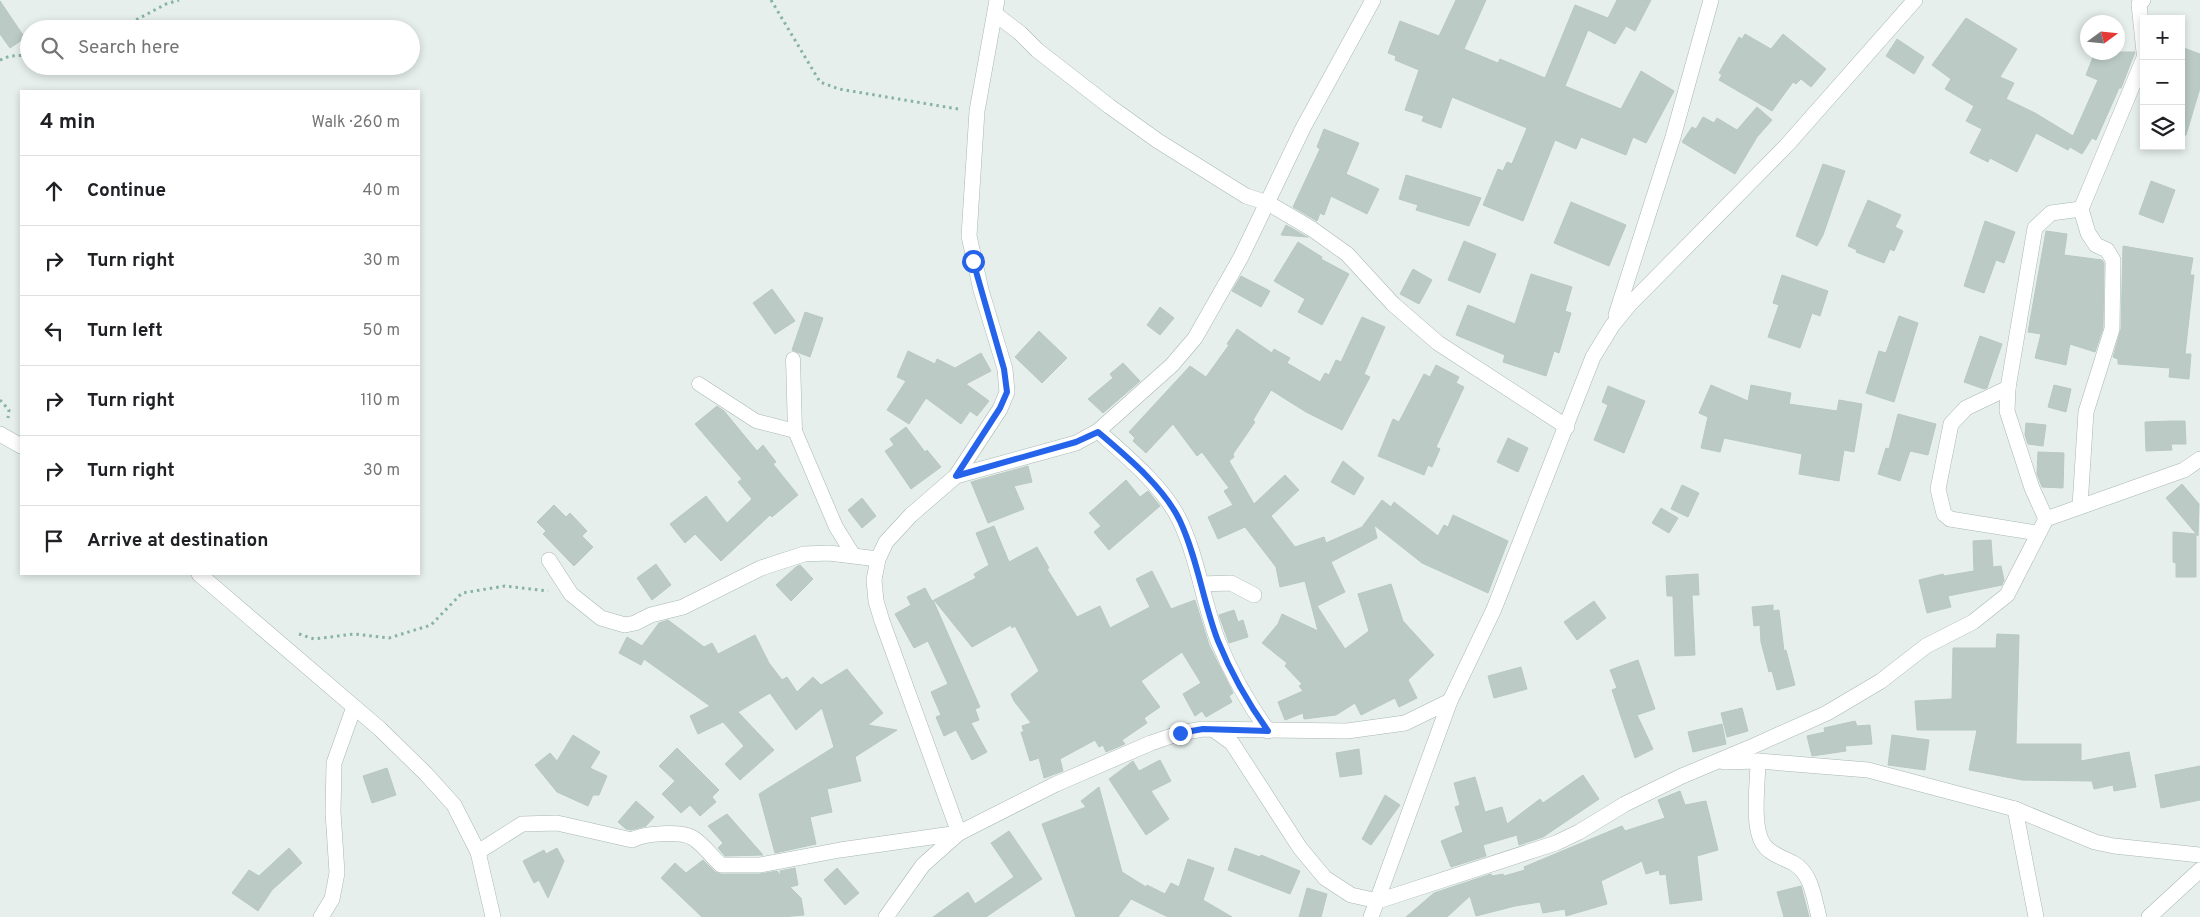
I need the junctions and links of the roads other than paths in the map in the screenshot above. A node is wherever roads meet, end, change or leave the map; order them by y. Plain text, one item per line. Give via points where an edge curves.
1 (1372, 0) edge
2 (1711, 0) edge
3 (1915, 0) edge
4 (2143, 0) edge
5 (996, 7) edge
6 (2140, 15) edge
7 (2143, 60) edge
8 (1268, 203) junction
9 (2081, 209) junction
10 (1612, 326) junction
11 (793, 359) dead end
12 (699, 384) dead end
13 (2008, 388) junction
14 (1567, 427) junction
15 (796, 431) junction
16 (1098, 432) junction
17 (0, 434) edge
18 (20, 445) edge
19 (2200, 459) edge
20 (956, 476) junction
21 (2080, 506) junction
22 (2046, 518) junction
23 (2037, 533) junction
24 (854, 556) junction
25 (878, 559) junction
26 (549, 560) dead end
27 (200, 575) edge
28 (1201, 584) junction
29 (1254, 595) dead end
30 (1450, 701) junction
31 (354, 707) junction
32 (1214, 730) junction
33 (1268, 731) junction
34 (1758, 761) junction
35 (1712, 762) junction
36 (2015, 809) junction
37 (959, 834) junction
38 (478, 852) junction
39 (2200, 855) edge
40 (2200, 870) edge
41 (1378, 901) junction
42 (321, 917) edge
43 (493, 917) edge
44 (886, 917) edge
45 (1371, 917) edge
46 (1819, 917) edge
47 (2036, 917) edge
48 (2148, 917) edge

1 - 8 street via 1303,128
2 - 10 street via 1673,137
3 - 10 street via 1787,145
4 - 6 street via 2139,4
5 - 8 street via 1037,50 1158,141 1246,196
5 - 20 street via 976,111 969,236 1004,369 1007,392
7 - 9 street
8 - 14 street via 1347,254 1393,304 1438,343
8 - 16 street via 1195,338 1172,365
9 - 13 street via 2051,213 2035,228
9 - 21 street via 2088,233 2113,260 2112,329 2086,412
10 - 14 street via 1593,357
11 - 15 lane
12 - 15 lane via 756,421
13 - 22 street via 2007,411 2032,488
13 - 23 street via 1966,408 1951,424 1938,489 1940,505 1950,519
14 - 30 street via 1494,609
15 - 24 lane via 836,527
16 - 20 street via 1076,442
16 - 28 street via 1139,467 1179,520
17 - 18 street
19 - 21 street via 2184,470
20 - 25 street via 911,515 886,542
21 - 22 street
22 - 23 street
23 - 35 street via 2007,595 1973,622 1926,646 1881,681 1827,713
24 - 25 street
24 - 26 street via 804,554 761,568 683,607 651,614 625,626 601,618 570,594
25 - 37 street via 874,580 880,615
27 - 31 street
28 - 29 street via 1231,583
28 - 33 street via 1218,640 1246,700
30 - 33 street via 1405,723 1347,731
30 - 41 street
31 - 38 street via 454,805
31 - 42 street via 334,762 337,872 332,898
32 - 33 street
32 - 37 street via 1180,733 1151,743 1056,784
32 - 41 street via 1232,744 1300,848 1325,878 1351,895
34 - 35 street
34 - 36 street via 1868,770
34 - 46 street via 1756,824 1764,845 1796,865 1809,879
35 - 41 street via 1625,804 1556,843
36 - 39 street via 2104,844
36 - 47 street
37 - 38 street via 760,865 721,865 692,837 663,833 632,840 557,823 522,824
37 - 44 street via 923,865
38 - 43 street
40 - 48 street
41 - 45 street

